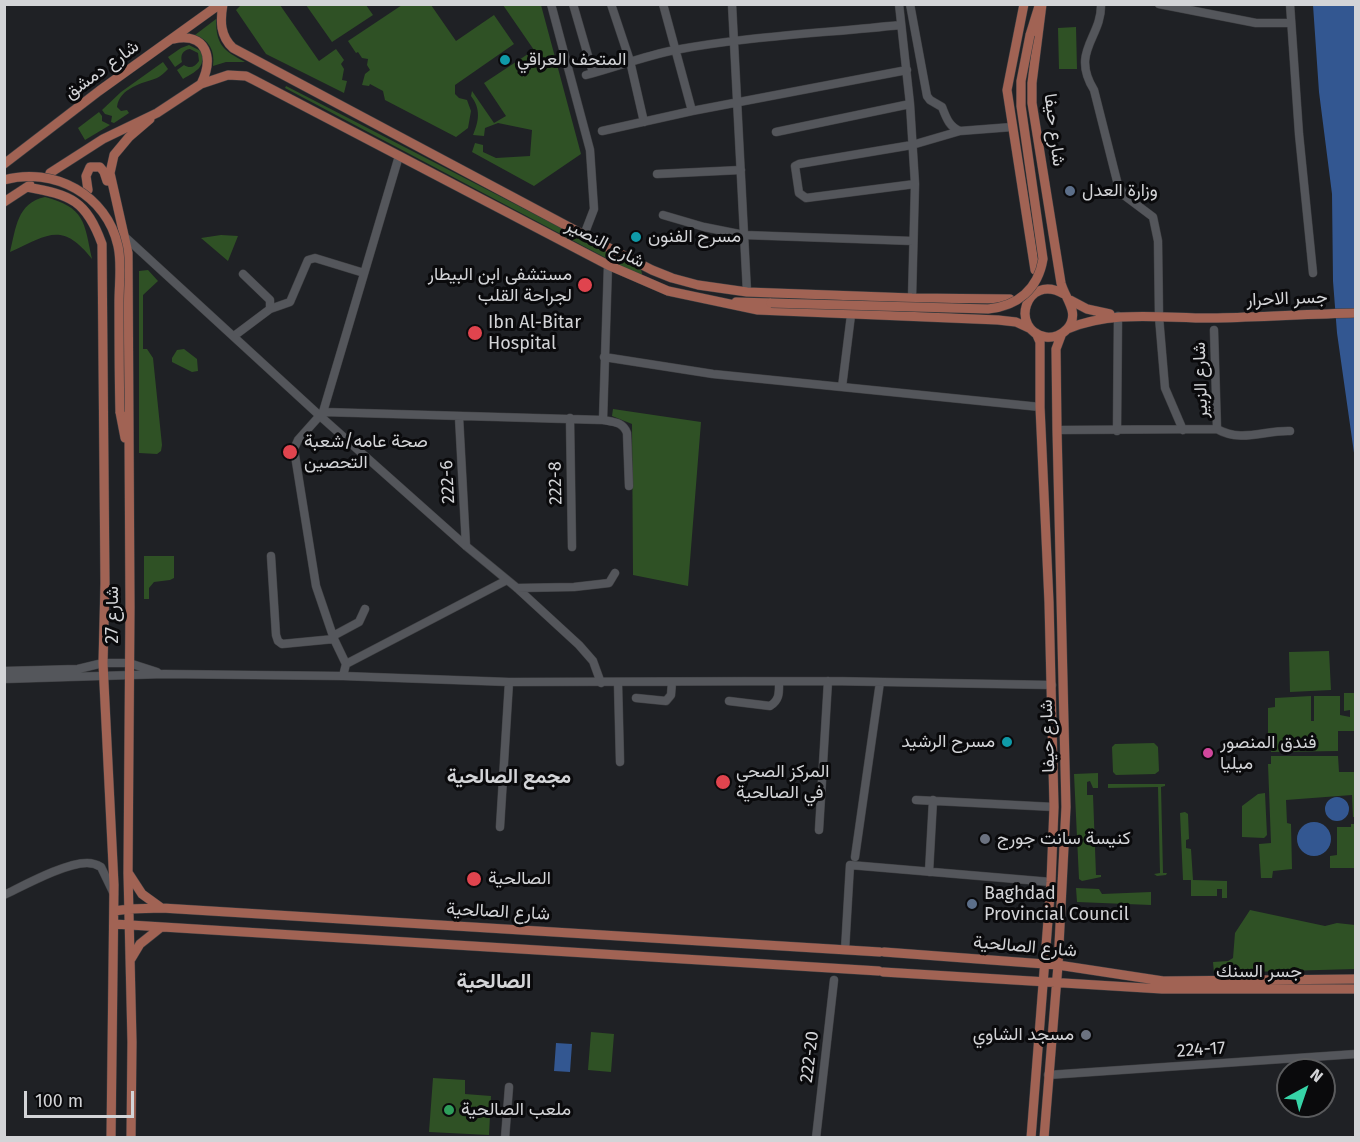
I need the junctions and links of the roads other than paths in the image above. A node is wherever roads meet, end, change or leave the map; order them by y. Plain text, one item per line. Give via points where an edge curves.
1 (221, 4) edge
2 (551, 4) edge
3 (573, 4) edge
4 (611, 4) edge
5 (663, 4) edge
6 (732, 4) edge
7 (899, 4) edge
8 (910, 4) edge
9 (1024, 4) edge
10 (1041, 4) edge
11 (1101, 4) edge
12 (1159, 4) edge
13 (1290, 4) edge
14 (1291, 23) junction
15 (900, 25) junction
16 (170, 40) junction
17 (734, 42) junction
18 (675, 50) junction
19 (630, 61) junction
20 (264, 65) junction
21 (907, 70) junction
22 (254, 80) junction
23 (201, 84) junction
24 (737, 103) junction
25 (910, 104) junction
26 (692, 111) junction
27 (157, 113) junction
28 (644, 122) junction
29 (1012, 127) junction
30 (602, 131) dead end
31 (960, 131) junction
32 (776, 132) dead end
33 (912, 146) junction
34 (399, 156) junction
35 (4, 164) edge
36 (741, 170) junction
37 (50, 173) dead end
38 (657, 174) dead end
39 (4, 180) edge
40 (36, 182) dead end
41 (915, 184) junction
42 (27, 188) junction
43 (88, 190) dead end
44 (6, 199) edge
45 (90, 206) dead end
46 (119, 215) junction
47 (663, 215) dead end
48 (93, 220) junction
49 (1052, 230) junction
50 (584, 235) junction
51 (744, 235) junction
52 (1030, 235) junction
53 (124, 236) junction
54 (913, 241) junction
55 (146, 258) junction
56 (128, 264) junction
57 (608, 265) junction
58 (1035, 270) dead end
59 (364, 273) junction
60 (1313, 273) dead end
61 (243, 274) dead end
62 (747, 292) junction
63 (912, 295) junction
64 (1066, 297) junction
65 (1010, 299) dead end
66 (719, 301) junction
67 (270, 309) junction
68 (1356, 312) edge
69 (850, 315) junction
70 (1118, 316) junction
71 (1160, 317) junction
72 (1215, 330) dead end
73 (1033, 331) junction
74 (1065, 331) junction
75 (234, 336) junction
76 (604, 357) junction
77 (842, 387) junction
78 (1040, 407) junction
79 (322, 414) junction
80 (459, 417) junction
81 (570, 418) junction
82 (603, 420) junction
83 (1218, 429) junction
84 (1057, 430) junction
85 (1184, 430) junction
86 (1117, 431) junction
87 (1290, 431) dead end
88 (129, 449) junction
89 (629, 486) dead end
90 (466, 546) junction
91 (572, 547) dead end
92 (271, 556) dead end
93 (615, 573) dead end
94 (507, 580) junction
95 (517, 588) junction
96 (365, 609) dead end
97 (334, 637) junction
98 (103, 663) junction
99 (129, 663) junction
100 (346, 664) junction
101 (4, 671) edge
102 (164, 674) junction
103 (129, 676) junction
104 (343, 676) junction
105 (104, 677) junction
106 (4, 679) edge
107 (828, 681) junction
108 (508, 682) junction
109 (601, 682) junction
110 (618, 682) junction
111 (672, 682) junction
112 (779, 682) junction
113 (880, 682) junction
114 (1052, 685) junction
115 (636, 698) dead end
116 (729, 701) dead end
117 (620, 762) dead end
118 (916, 800) dead end
119 (933, 801) junction
120 (1054, 807) junction
121 (500, 827) dead end
122 (819, 830) dead end
123 (855, 857) dead end
124 (929, 872) junction
125 (128, 873) junction
126 (1051, 882) junction
127 (4, 895) edge
128 (114, 896) junction
129 (162, 908) junction
130 (129, 909) junction
131 (114, 911) junction
132 (382, 921) junction
133 (114, 924) junction
134 (130, 925) junction
135 (160, 928) junction
136 (613, 935) junction
137 (382, 941) junction
138 (845, 950) junction
139 (612, 956) junction
140 (131, 959) junction
141 (1045, 964) junction
142 (1058, 965) junction
143 (824, 968) junction
144 (847, 969) junction
145 (1356, 979) edge
146 (834, 980) junction
147 (1044, 981) junction
148 (1057, 982) junction
149 (1163, 985) junction
150 (1356, 988) edge
151 (1356, 1054) edge
152 (112, 1074) junction
153 (132, 1075) junction
154 (1048, 1075) junction
155 (509, 1087) dead end
156 (111, 1137) edge
157 (131, 1137) edge
158 (505, 1137) edge
159 (816, 1137) edge
160 (1031, 1137) edge
161 (1044, 1137) edge

1 - 16 main road, شارع دمشق
1 - 20 main road, شارع النصیر via 224,38 232,48
2 - 50 street via 590,150 594,208
3 - 19 street via 590,74
4 - 19 street
5 - 18 street
6 - 17 street
7 - 15 street
8 - 31 street via 927,96 942,107 947,120
9 - 29 main road via 1007,90
10 - 49 main road, شارع حيفا via 1032,104
10 - 66 main road, bridge via 1021,81 1021,106 1043,259 1036,282 1026,295 1008,306 988,309
11 - 71 street via 1101,18 1086,47 1085,66 1118,185 1125,196 1153,217 1158,241
12 - 14 street via 1256,23
13 - 14 street
14 - 60 street
15 - 17 street
15 - 21 street
16 - 23 main road via 189,38 205,50 208,67
16 - 35 main road, شارع دمشق
17 - 18 street
17 - 24 street
18 - 19 street
18 - 26 street
19 - 28 street
20 - 22 main road
20 - 50 main road, شارع النصیر
21 - 24 street
21 - 25 street
22 - 23 main road, شارع النصیر via 228,75
22 - 34 main road, شارع النصیر
23 - 27 main road
24 - 26 street
24 - 36 street
25 - 32 street
25 - 33 street
26 - 28 street
27 - 37 main road via 103,139
27 - 46 main road, شارع 27 via 114,155 110,173
28 - 30 street
29 - 31 street
29 - 52 main road
31 - 33 street
33 - 41 street
33 - 41 street via 799,164 795,170 799,193 806,198
34 - 57 main road, شارع النصیر
34 - 59 street
36 - 38 street
36 - 51 street
39 - 88 main road, bridge via 35,177 66,183 93,202 114,233 120,262 120,412
40 - 42 main road
41 - 54 street
42 - 44 main road
42 - 48 main road, شارع 27 via 55,192 76,202
43 - 46 main road via 88,169 100,166
45 - 48 main road
46 - 53 main road, شارع 27
47 - 51 street
48 - 98 main road, شارع 27 via 102,244
49 - 52 main road via 1044,239
49 - 64 main road, شارع حيفا
50 - 62 main road, شارع النصیر via 664,275
51 - 54 street
51 - 62 street
52 - 58 main road
53 - 55 street
53 - 56 main road, شارع 27
54 - 63 street
55 - 56 street via 136,258
55 - 75 street
56 - 88 main road, شارع 27
57 - 66 main road, شارع النصیر via 668,291
57 - 76 street
59 - 67 street via 315,258 308,260 290,302
59 - 79 street
61 - 67 street via 270,300
62 - 63 main road, شارع النصیر
63 - 65 main road, شارع النصیر
64 - 70 main road via 1087,309
64 - 73 main road via 1050,289 1035,292 1024,305
64 - 74 main road via 1073,314
66 - 69 main road, شارع النصیر via 773,312
67 - 75 street
68 - 71 main road, جسر الاحرار
69 - 73 main road, شارع النصیر via 1016,321
69 - 77 street
70 - 71 main road, جسر الاحرار
70 - 74 main road via 1085,322
70 - 86 street
71 - 85 street via 1165,388
72 - 83 street, شارع الزبير
73 - 74 main road via 1050,337
73 - 78 main road, شارع حيفا via 1040,342
74 - 84 main road, شارع حيفا via 1056,348
75 - 79 street
76 - 77 street via 713,374
76 - 82 street
77 - 78 street
78 - 114 main road, شارع حيفا
79 - 80 street
79 - 90 street
79 - 97 street via 294,449 316,586
80 - 81 street
80 - 90 street, 222-6
81 - 82 street
81 - 91 street, 222-8
82 - 89 street via 625,427
83 - 85 street
83 - 87 street via 1228,435 1249,436
84 - 86 street
84 - 142 main road, شارع حيفا via 1066,807
85 - 86 street
88 - 99 main road, شارع 27
90 - 94 street
92 - 97 street via 279,641 282,644
93 - 95 street via 609,583
94 - 95 street
94 - 100 street
95 - 109 street via 579,645
96 - 97 street via 359,622
97 - 100 street
98 - 99 street
98 - 101 street via 78,669
98 - 105 main road, شارع 27
99 - 102 street
99 - 103 main road, شارع 27
100 - 104 street
102 - 103 street
102 - 104 street
103 - 105 street
103 - 125 main road, شارع 27
104 - 108 street
105 - 106 street
105 - 128 main road, شارع 27
107 - 112 street
107 - 113 street
107 - 122 street
108 - 109 street
108 - 121 street
109 - 110 street
110 - 111 street
110 - 117 street
111 - 112 street
111 - 115 street via 666,701
112 - 116 street via 776,703 770,706
113 - 114 street
113 - 123 street
114 - 120 main road, شارع حيفا
118 - 119 street
119 - 120 street
119 - 124 street
120 - 126 main road, شارع حيفا
124 - 126 street
124 - 138 street via 850,865
125 - 129 main road via 142,894
125 - 130 main road, شارع 27
126 - 141 main road, شارع حيفا
127 - 128 street via 84,862 101,867
128 - 131 main road, شارع 27
129 - 130 main road, شارع الصالحية
129 - 132 main road, شارع الصالحية
130 - 131 main road, شارع الصالحية
130 - 134 main road, شارع 27
131 - 133 main road, شارع 27
132 - 136 main road, شارع الصالحية
132 - 137 main road
133 - 134 main road, شارع الصالحية
133 - 152 main road, شارع 27
134 - 135 main road, شارع الصالحية
134 - 140 main road, شارع 27
135 - 137 main road, شارع الصالحية
135 - 140 main road via 140,944
136 - 138 main road, شارع الصالحية
136 - 139 main road
137 - 139 main road, شارع الصالحية
138 - 141 main road, شارع الصالحية
139 - 143 main road, شارع الصالحية
140 - 153 main road, شارع 27
141 - 142 main road, شارع الصالحية
141 - 147 main road, شارع حيفا
142 - 148 main road, شارع حيفا
142 - 149 main road, شارع الصالحية
143 - 144 main road, شارع الصالحية
143 - 146 street
144 - 146 street
144 - 147 main road, شارع الصالحية
145 - 149 main road, جسر السنك
146 - 159 street, 222-20
147 - 148 main road, شارع الصالحية
147 - 160 main road, شارع حيفا
148 - 149 main road, شارع الصالحية
148 - 154 main road, شارع حيفا
149 - 150 main road, جسر السنك
151 - 154 street, 224-17
152 - 153 main road
152 - 156 main road, شارع 27
153 - 157 main road, شارع 27
154 - 161 main road, شارع حيفا
155 - 158 street

